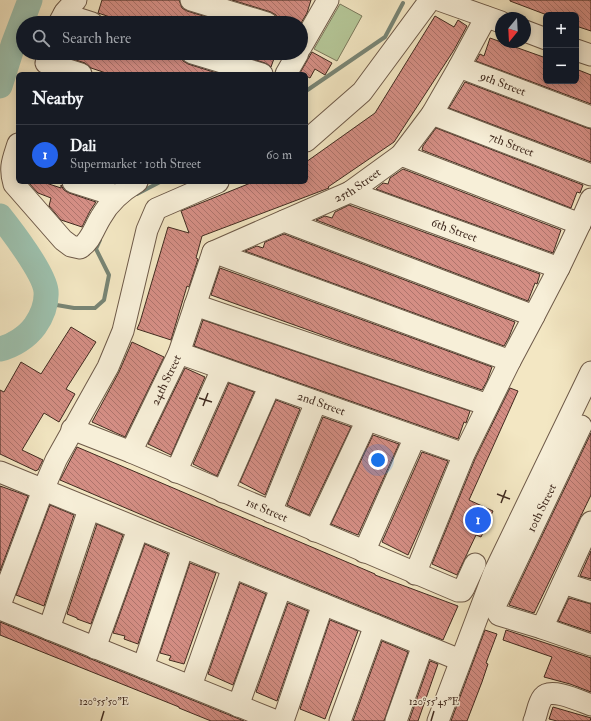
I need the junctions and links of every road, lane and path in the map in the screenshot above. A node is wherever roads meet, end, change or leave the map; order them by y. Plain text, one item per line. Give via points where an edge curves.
1 (191, 0) edge
2 (328, 0) edge
3 (430, 0) edge
4 (439, 0) edge
5 (66, 12) edge
6 (75, 16) edge
7 (244, 16) edge
8 (493, 19) edge
9 (308, 32) edge
10 (531, 33) edge
11 (543, 38) edge
12 (579, 51) edge
13 (591, 55) edge
14 (215, 60) edge
15 (293, 60) edge
16 (46, 63) edge
17 (459, 67) junction
18 (75, 72) edge
19 (255, 72) edge
20 (287, 72) edge
21 (432, 114) junction
22 (591, 117) edge
23 (308, 139) edge
24 (401, 155) junction
25 (16, 157) edge
26 (591, 175) edge
27 (79, 184) edge
28 (134, 184) edge
29 (213, 184) edge
30 (350, 192) junction
31 (117, 196) junction
32 (591, 199) edge
33 (284, 221) junction
34 (580, 224) junction
35 (212, 252) junction
36 (559, 268) junction
37 (195, 305) junction
38 (534, 316) junction
39 (179, 353) junction
40 (510, 361) junction
41 (222, 369) junction
42 (591, 372) edge
43 (270, 386) junction
44 (316, 402) junction
45 (488, 405) junction
46 (591, 406) edge
47 (367, 420) junction
48 (72, 429) junction
49 (416, 437) junction
50 (131, 452) junction
51 (464, 454) junction
52 (0, 472) edge
53 (176, 472) junction
54 (43, 490) junction
55 (223, 492) junction
56 (89, 509) junction
57 (271, 512) junction
58 (138, 529) junction
59 (315, 531) junction
60 (589, 532) edge
61 (183, 547) junction
62 (364, 552) junction
63 (474, 564) dead end
64 (233, 567) junction
65 (415, 574) junction
66 (563, 582) junction
67 (281, 587) junction
68 (591, 592) edge
69 (323, 604) junction
70 (0, 605) edge
71 (0, 609) edge
72 (375, 625) junction
73 (542, 628) junction
74 (49, 629) junction
75 (422, 645) junction
76 (591, 645) edge
77 (95, 648) junction
78 (460, 660) junction
79 (143, 667) junction
80 (191, 686) junction
81 (591, 705) edge
82 (238, 706) junction
83 (276, 721) edge
84 (283, 721) edge
85 (340, 721) edge
86 (396, 721) edge
87 (438, 721) edge
88 (534, 721) edge

1 - 7 street
2 - 9 street
3 - 23 street via 362,92
4 - 8 street
5 - 6 street
8 - 17 street, 25th Street
10 - 11 street
12 - 13 street
14 - 19 street
15 - 20 street
16 - 18 street
17 - 21 street, 25th Street
17 - 22 street, 9th Street
21 - 24 street, 25th Street
21 - 26 street, 7th Street
24 - 30 street, 25th Street
24 - 34 street
25 - 31 street via 11,172 14,184 72,246 80,248 87,243
27 - 31 street
28 - 31 street
29 - 48 street via 156,209 147,230 123,331 108,368
30 - 33 street, 25th Street
30 - 36 street, 6th Street
32 - 34 street
33 - 35 street, 25th Street
33 - 38 street
34 - 36 street
35 - 37 street
35 - 40 street
36 - 38 street
37 - 39 street, 24th Street
37 - 45 street
38 - 40 street
39 - 41 street, 2nd Street
39 - 50 street, 24th Street
40 - 45 street
41 - 43 street, 2nd Street
41 - 53 street
42 - 78 street via 494,573
43 - 44 street, 2nd Street
43 - 55 street
44 - 47 street, 2nd Street
44 - 57 street
45 - 51 street
46 - 73 street, 10th Street via 496,604 499,615
47 - 49 street, 2nd Street
47 - 59 street
48 - 50 street, 1st Street
48 - 54 street
49 - 51 street, 2nd Street
49 - 62 street
50 - 53 street, 1st Street
51 - 65 street
52 - 54 street
53 - 55 street, 1st Street
54 - 56 street
54 - 70 street
55 - 57 street, 1st Street
56 - 58 street
56 - 74 street
57 - 59 street, 1st Street
58 - 61 street
58 - 77 street
59 - 62 street, 1st Street
60 - 66 street
61 - 64 street
61 - 79 street
62 - 65 street, 1st Street
63 - 65 street, 1st Street via 462,591
64 - 67 street
64 - 80 street
66 - 68 street
66 - 73 street
67 - 69 street
67 - 82 street
69 - 72 street
69 - 84 street
71 - 74 street
72 - 75 street
72 - 85 street
73 - 76 street
74 - 77 street
75 - 78 street
75 - 86 street
77 - 79 street
78 - 87 street
79 - 80 street
80 - 82 street
81 - 88 street via 553,692 542,698
82 - 83 street

